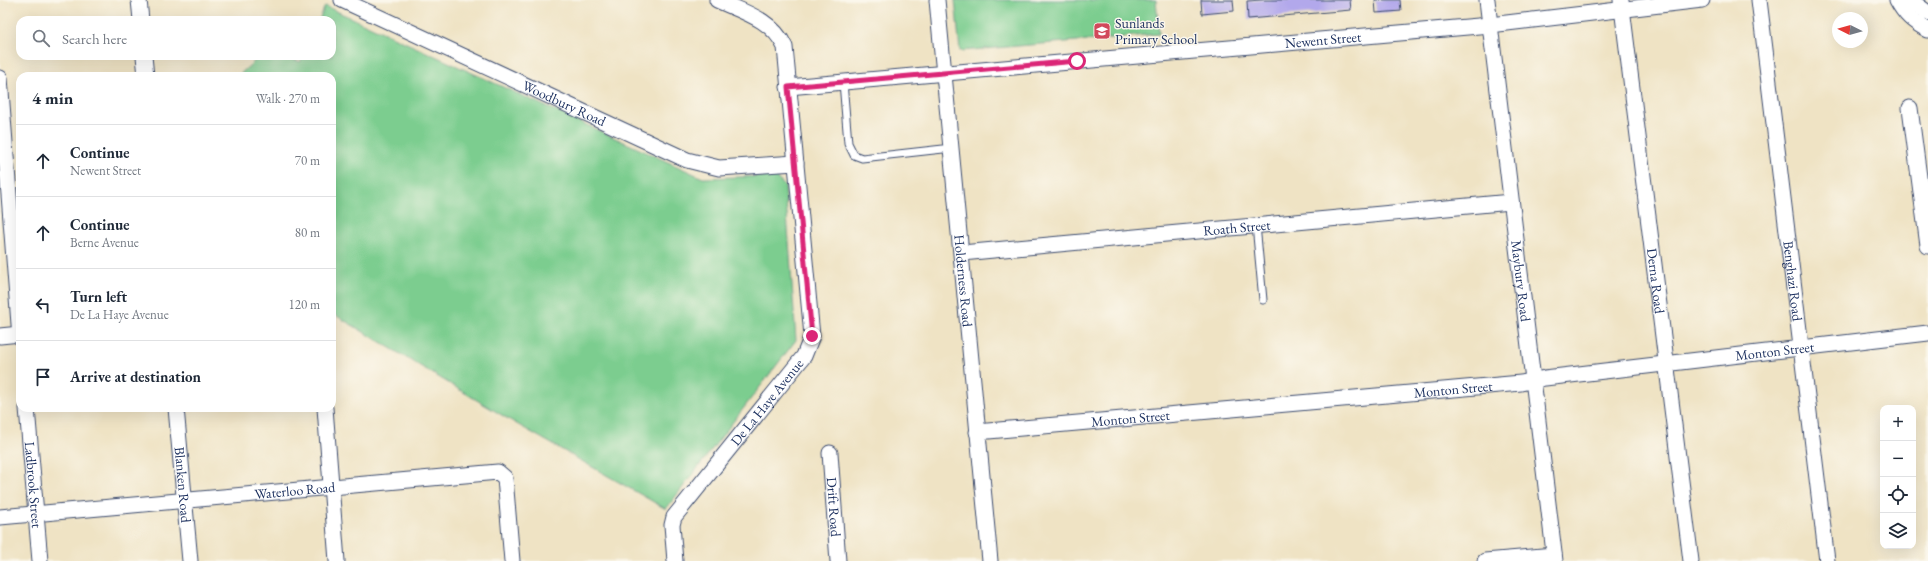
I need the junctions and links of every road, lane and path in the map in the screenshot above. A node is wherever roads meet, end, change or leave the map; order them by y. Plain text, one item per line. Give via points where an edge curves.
1 (139, 0) edge
2 (343, 0) edge
3 (718, 0) edge
4 (937, 0) edge
5 (1487, 0) edge
6 (1702, 0) edge
7 (1760, 0) edge
8 (1897, 0) edge
9 (1910, 0) edge
10 (1622, 4) edge
11 (1928, 13) edge
12 (141, 16) edge
13 (1490, 25) junction
14 (1928, 30) edge
15 (144, 60) edge
16 (146, 72) edge
17 (944, 73) junction
18 (0, 78) edge
19 (843, 82) junction
20 (788, 87) junction
21 (1910, 108) dead end
22 (952, 148) junction
23 (3, 154) edge
24 (796, 163) junction
25 (1511, 202) junction
26 (1256, 225) junction
27 (1928, 246) edge
28 (962, 253) junction
29 (16, 292) edge
30 (1263, 300) dead end
31 (1928, 334) edge
32 (16, 335) edge
33 (0, 336) edge
34 (1801, 348) junction
35 (1667, 364) junction
36 (1533, 381) junction
37 (27, 412) edge
38 (176, 412) edge
39 (325, 412) edge
40 (977, 432) junction
41 (830, 453) dead end
42 (332, 488) junction
43 (185, 501) junction
44 (37, 513) junction
45 (0, 517) edge
46 (1554, 558) edge
47 (40, 561) edge
48 (190, 561) edge
49 (337, 561) edge
50 (512, 561) edge
51 (675, 561) edge
52 (838, 561) edge
53 (990, 561) edge
54 (1486, 561) edge
55 (1691, 561) edge
56 (1827, 561) edge

1 - 12 street
2 - 24 street, Woodbury Road via 686,160 719,168
3 - 20 street, De La Haye Avenue via 774,29 784,47
4 - 17 street, Holderness Road
5 - 13 street, Maybury Road
6 - 10 street, Newent Street
7 - 34 street, Benghazi Road
8 - 14 street via 1905,14
9 - 11 street
10 - 13 street, Newent Street
10 - 35 street, Derna Road
13 - 17 street, Newent Street
13 - 25 street, Maybury Road
15 - 16 street
17 - 19 street, Newent Street
17 - 22 street, Holderness Road
18 - 23 street
19 - 20 street, Newent Street
19 - 22 lane via 848,143 854,155 862,158
20 - 24 street, De La Haye Avenue
21 - 27 street
22 - 28 street, Holderness Road
23 - 29 street
24 - 51 street, De La Haye Avenue via 812,336 810,343 804,356 674,516 672,525
25 - 26 street, Roath Street
25 - 36 street, Maybury Road
26 - 28 street, Roath Street
26 - 30 lane
28 - 40 street, Holderness Road
31 - 34 street, Monton Street
32 - 33 street
34 - 35 street, Monton Street
34 - 56 street, Benghazi Road
35 - 36 street, Monton Street
35 - 55 street, Derna Road
36 - 40 street, Monton Street
36 - 46 street, Maybury Road
37 - 44 street, Ladbrook Street
38 - 43 street, Blanken Road
39 - 42 street
40 - 53 street, Holderness Road
41 - 52 street, Drift Road
42 - 43 street, Waterloo Road
42 - 49 street
42 - 50 street, Waterloo Road via 501,474 505,478
43 - 44 street, Waterloo Road
43 - 48 street, Blanken Road
44 - 45 street, Waterloo Road
44 - 47 street, Ladbrook Street
46 - 54 street

